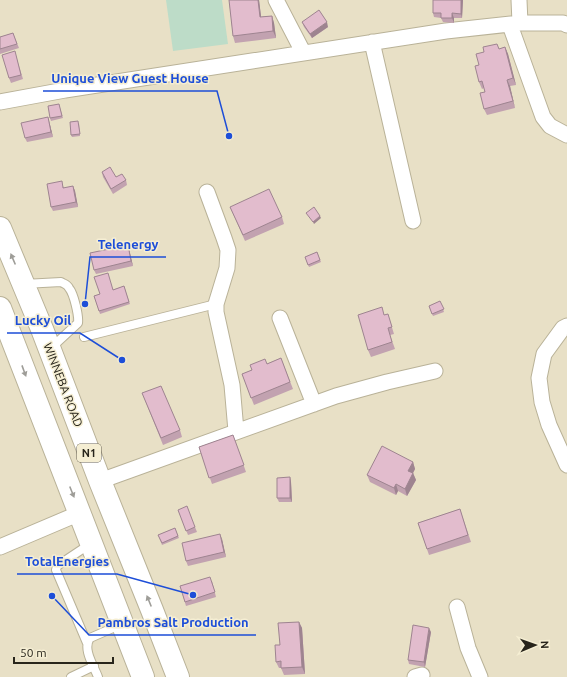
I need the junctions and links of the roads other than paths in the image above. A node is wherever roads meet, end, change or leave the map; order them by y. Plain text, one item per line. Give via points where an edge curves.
1 (276, 0) edge
2 (519, 0) edge
3 (515, 24) junction
4 (567, 25) edge
5 (372, 42) junction
6 (303, 52) junction
7 (0, 102) edge
8 (567, 134) edge
9 (207, 192) dead end
10 (413, 221) dead end
11 (0, 228) edge
12 (23, 284) junction
13 (216, 304) junction
14 (0, 308) edge
15 (280, 318) dead end
16 (567, 326) edge
17 (42, 329) junction
18 (84, 337) dead end
19 (16, 349) junction
20 (50, 349) junction
21 (435, 371) dead end
22 (314, 404) junction
23 (236, 431) junction
24 (567, 465) edge
25 (100, 481) junction
26 (80, 513) junction
27 (92, 543) junction
28 (0, 547) edge
29 (457, 608) dead end
30 (122, 623) junction
31 (87, 642) junction
32 (94, 666) junction
33 (72, 677) edge
34 (98, 677) edge
35 (143, 677) edge
36 (178, 677) edge
37 (480, 677) edge

1 - 6 street
2 - 3 street
3 - 4 street
3 - 5 street
3 - 8 street via 542,117 550,126
5 - 6 street
5 - 10 street
6 - 7 street
9 - 13 street via 228,250 227,268
12 -> 11 highway, WINNEBA ROAD / N1
12 - 17 highway, WINNEBA ROAD / N1
12 - 20 lane via 61,282 70,288 78,323
13 - 18 lane
13 - 23 street via 232,385
14 - 19 highway, N1
15 - 22 street
16 - 24 street via 544,354 539,378 542,402 549,425
17 - 19 highway via 24,334 16,343
17 - 20 highway, WINNEBA ROAD / N1
19 -> 26 highway, N1
20 - 25 highway, WINNEBA ROAD / N1
21 - 22 street via 387,382
22 - 23 street
23 - 25 street
36 -> 25 highway, WINNEBA ROAD / N1
26 - 27 highway, N1
26 - 28 street
27 - 30 highway, N1
27 - 31 lane via 60,563 56,570
29 - 37 street via 468,648
30 - 31 lane via 90,638
30 - 35 highway, N1
31 - 32 lane
32 - 33 lane
32 - 34 lane

